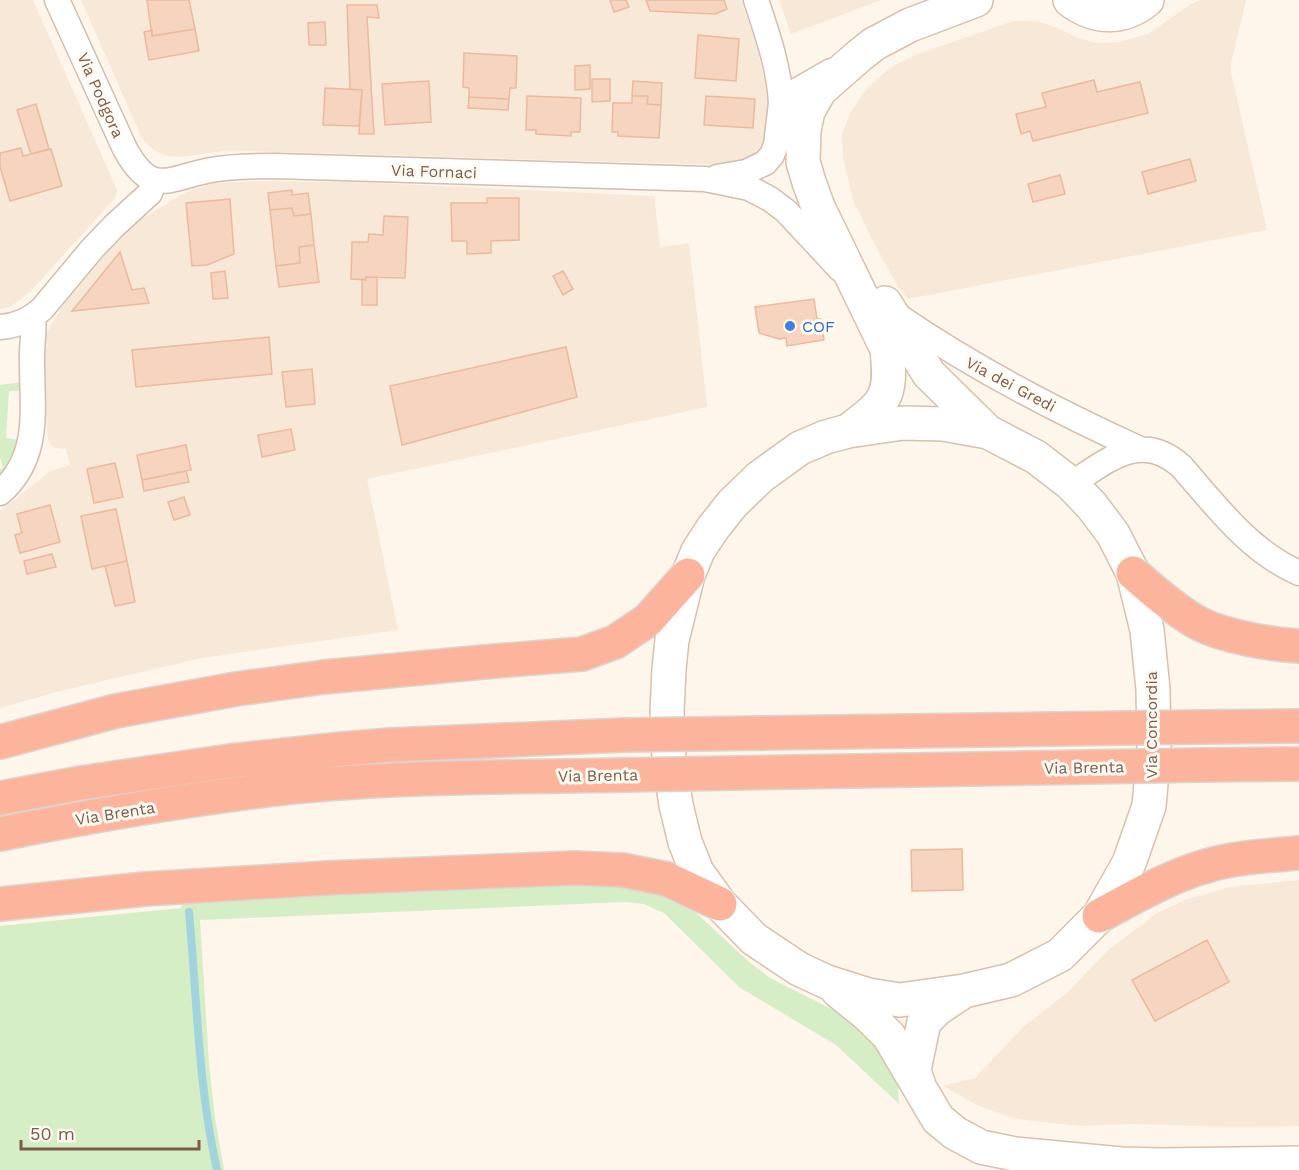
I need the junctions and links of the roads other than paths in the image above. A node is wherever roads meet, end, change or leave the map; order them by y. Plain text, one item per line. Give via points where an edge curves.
1 (57, 0) edge
2 (756, 0) edge
3 (976, 0) edge
4 (1070, 0) edge
5 (1146, 0) edge
6 (860, 55) junction
7 (781, 103) junction
8 (705, 179) junction
9 (155, 180) junction
10 (856, 289) junction
11 (888, 310) junction
12 (33, 316) junction
13 (0, 327) edge
14 (848, 431) junction
15 (988, 432) junction
16 (1140, 449) junction
17 (1071, 484) junction
18 (0, 493) edge
19 (1133, 573) junction
20 (1299, 573) edge
21 (688, 575) junction
22 (1299, 646) edge
23 (1299, 726) edge
24 (0, 742) edge
25 (1299, 764) edge
26 (0, 798) edge
27 (0, 834) edge
28 (1299, 853) edge
29 (0, 904) edge
30 (720, 904) junction
31 (1099, 916) junction
32 (827, 982) junction
33 (964, 992) junction
34 (921, 1091) junction
35 (1299, 1163) edge

1 - 9 street, Via Podgora via 125,149 139,171
2 - 7 street via 776,69
3 - 6 street via 910,25
4 - 5 street via 1081,9 1100,15 1120,14
6 - 7 street
6 - 10 street via 814,99 802,144 808,182
6 - 11 street via 828,111 822,132 823,165 845,230
7 - 8 street via 776,145 765,163 746,172
8 - 9 street, Via Fornaci via 276,166 223,168 170,181
8 - 10 street, Via Fornaci via 749,188 770,199 786,211
9 - 12 street via 150,193 92,249
10 - 14 street via 886,349 889,372 887,394 876,409
11 - 15 street via 929,374
11 - 16 street, Via dei Gredi via 1009,385
12 - 13 street
12 - 18 street via 33,427 18,471
14 - 15 street, Via Concordia via 903,423 943,424
14 - 21 street, Via Concordia via 800,448 760,477 713,528
15 - 17 street, Via Concordia via 1036,457
16 - 17 street via 1125,451
16 - 20 street, Via dei Gredi via 1153,450 1174,460 1247,540
17 - 19 street, Via Concordia via 1113,534
19 - 22 highway via 1199,624 1227,635
19 - 31 street, Via Concordia via 1147,630 1153,689 1154,750 1149,806 1129,863
21 - 24 highway via 648,620 615,642 582,654 324,677 236,689 116,711
21 - 30 street, Via Concordia via 669,669 669,759 685,842 697,872
23 - 26 highway, Via Brenta, bridge via 624,735 390,745 230,761
25 - 27 highway, Via Brenta, bridge via 378,781 284,788 92,815
28 - 31 highway via 1204,866 1163,882
29 - 30 highway via 145,889 573,868 622,870 667,879
30 - 32 street, Via Concordia via 754,939 799,969
31 - 33 street, Via Concordia via 1060,955 1011,981
32 - 33 street, Via Concordia via 900,1000
32 - 34 street via 888,1036
33 - 34 street via 924,1022 914,1070
34 - 35 street via 938,1119 955,1133 981,1147 1015,1154 1160,1165

